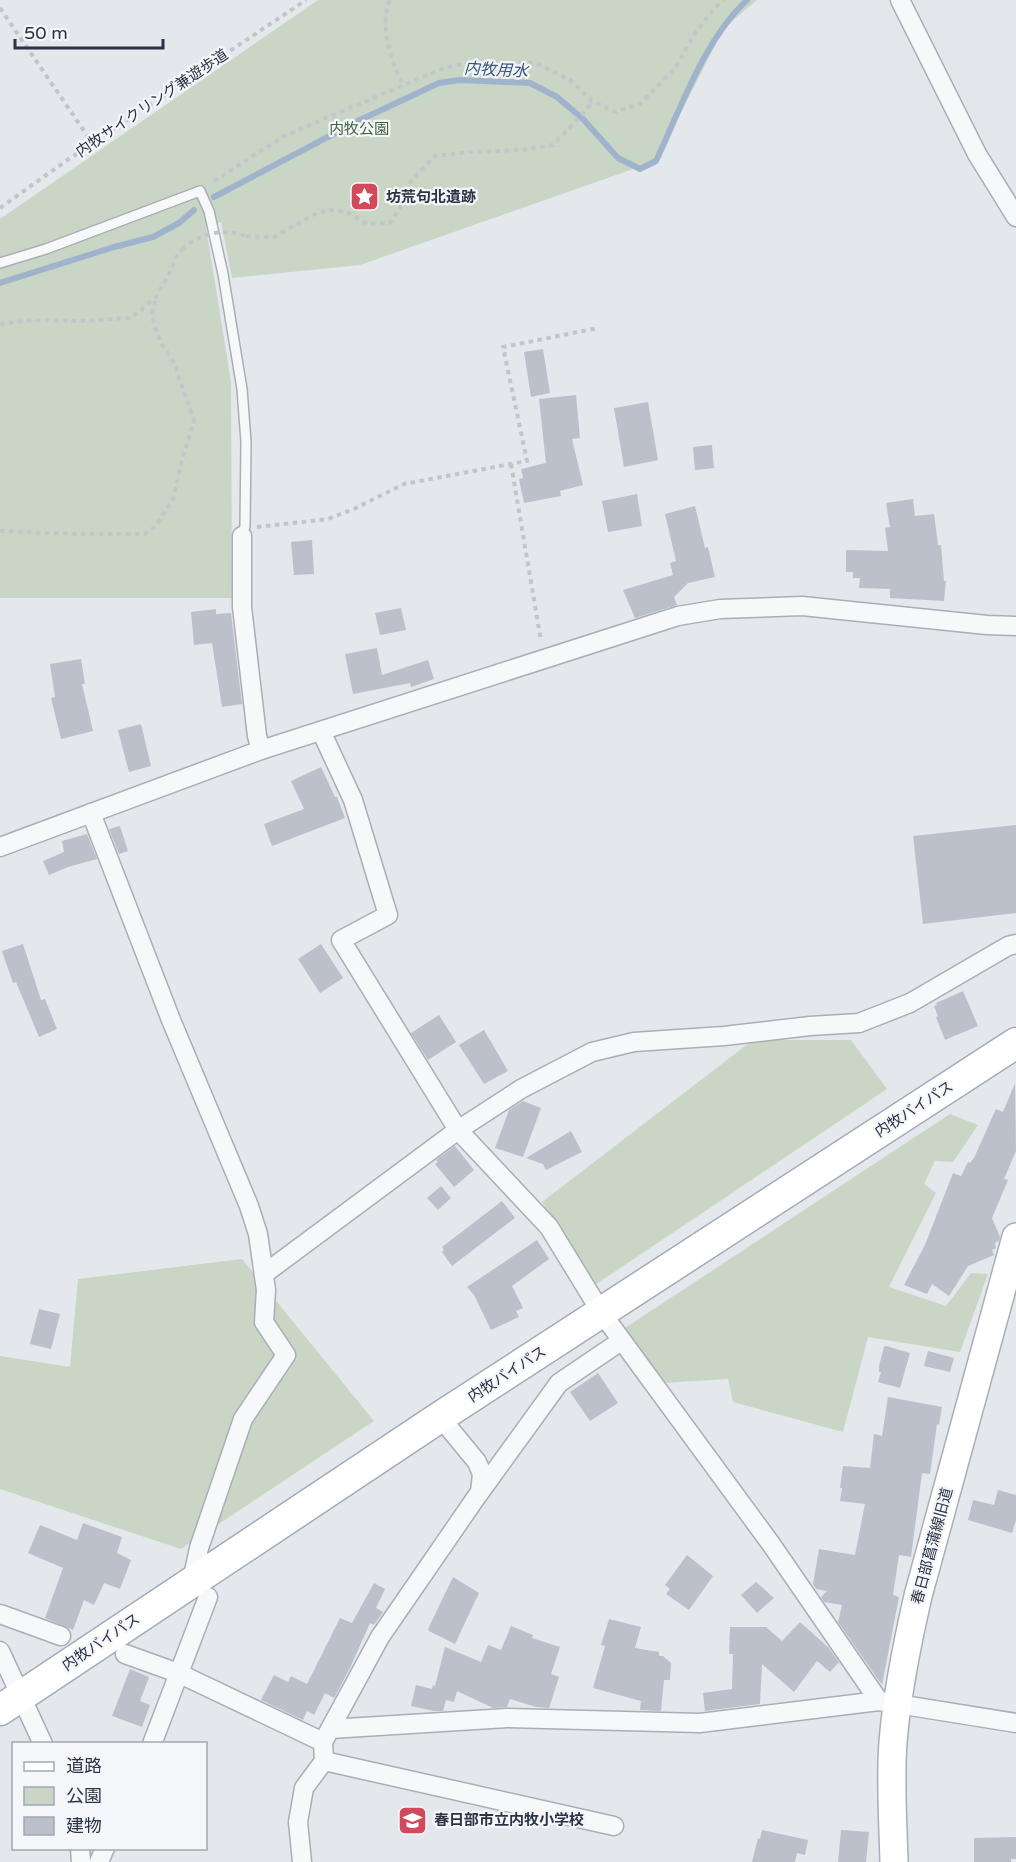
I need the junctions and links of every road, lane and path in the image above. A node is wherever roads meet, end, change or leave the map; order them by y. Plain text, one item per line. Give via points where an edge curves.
1 (306, 0) edge
2 (389, 0) edge
3 (724, 0) edge
4 (900, 0) edge
5 (0, 8) edge
6 (404, 87) junction
7 (592, 101) junction
8 (93, 144) junction
9 (214, 181) dead end
10 (0, 208) edge
11 (1016, 217) edge
12 (0, 263) edge
13 (156, 297) junction
14 (0, 324) edge
15 (598, 328) dead end
16 (511, 464) junction
17 (0, 531) edge
18 (243, 531) junction
19 (1016, 626) edge
20 (544, 659) junction
21 (321, 731) junction
22 (261, 750) junction
23 (90, 813) junction
24 (0, 848) edge
25 (1016, 944) edge
26 (1016, 1043) edge
27 (458, 1130) junction
28 (1016, 1237) edge
29 (264, 1274) junction
30 (601, 1312) junction
31 (621, 1341) junction
32 (440, 1417) junction
33 (480, 1492) junction
34 (200, 1589) junction
35 (0, 1614) edge
36 (61, 1636) dead end
37 (0, 1651) edge
38 (125, 1654) dead end
39 (178, 1673) junction
40 (888, 1702) junction
41 (10, 1703) edge
42 (1016, 1723) edge
43 (327, 1736) junction
44 (42, 1742) edge
45 (152, 1742) edge
46 (324, 1761) junction
47 (614, 1826) dead end
48 (302, 1862) edge
49 (894, 1862) edge

1 - 8 path, 内牧サイクリング兼遊歩道
2 - 6 path via 385,32
3 - 7 path via 697,30 675,68 640,104 615,112
4 - 11 street via 976,154
5 - 8 path
6 - 7 path via 444,68 472,62 536,63 569,79
6 - 9 path via 284,136
7 - 13 path, bridge via 553,145 434,156 411,181 390,223 367,224 347,212 331,210 317,213 274,237 208,233 182,249
8 - 10 path, 内牧サイクリング兼遊歩道
12 - 18 lane via 200,192 224,274 242,389 246,442
13 - 14 path via 131,318
13 - 17 path via 155,327 174,363 194,421 172,499 155,527 145,534
15 - 16 path via 503,347 526,461
16 - 18 path via 404,484 328,519
16 - 20 path
18 - 22 street via 242,608
19 - 20 street via 802,606 720,609 678,616
20 - 21 street
21 - 22 street
21 - 27 street via 353,800 388,915 341,940
22 - 23 street
23 - 24 street
23 - 29 street via 249,1206
25 - 27 street via 910,1003 859,1023 634,1042 592,1052 521,1089
26 - 30 main road, 内牧バイパス
27 - 29 street
27 - 30 street via 549,1227
28 - 40 street, 春日部菖蒲線旧道
29 - 34 street via 264,1322 286,1355 243,1419 199,1548
30 - 31 street
30 - 32 main road, 内牧バイパス
31 - 33 street via 559,1383
31 - 40 street
32 - 33 street via 477,1462 482,1474
32 - 34 main road, 内牧バイパス
33 - 43 street via 380,1637
34 - 39 street
34 - 41 main road, 内牧バイパス
35 - 36 street
37 - 41 street
38 - 39 street
39 - 43 street
39 - 45 street
40 - 42 street
40 - 43 street via 700,1723 507,1718
40 - 49 street, 春日部菖蒲線旧道 via 893,1744
41 - 44 street
43 - 46 street
46 - 47 street
46 - 48 street via 304,1788 298,1822

